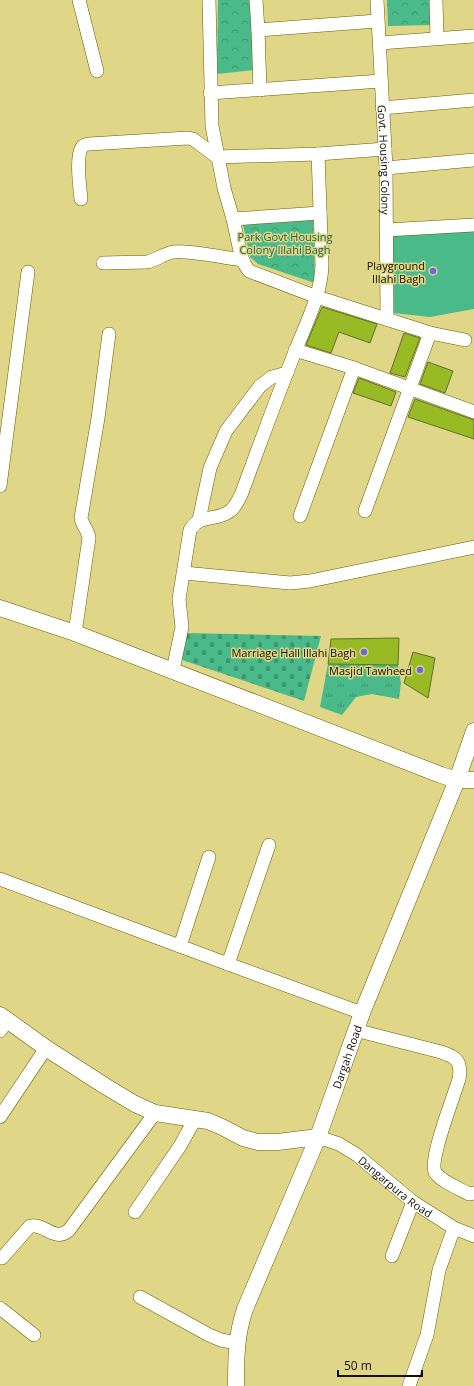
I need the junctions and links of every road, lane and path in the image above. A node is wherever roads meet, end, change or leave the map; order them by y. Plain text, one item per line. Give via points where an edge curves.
1 (78, 0) edge
2 (209, 0) edge
3 (256, 0) edge
4 (377, 0) edge
5 (436, 0) edge
6 (377, 21) junction
7 (258, 30) junction
8 (474, 36) edge
9 (437, 38) junction
10 (380, 43) junction
11 (97, 71) dead end
12 (381, 81) junction
13 (260, 90) junction
14 (210, 93) junction
15 (474, 100) edge
16 (382, 108) junction
17 (384, 149) junction
18 (318, 154) junction
19 (217, 157) junction
20 (474, 160) edge
21 (386, 168) junction
22 (81, 199) dead end
23 (320, 213) junction
24 (233, 219) junction
25 (474, 225) edge
26 (386, 230) junction
27 (243, 260) junction
28 (103, 263) dead end
29 (28, 272) dead end
30 (317, 297) junction
31 (387, 319) junction
32 (430, 333) junction
33 (109, 334) dead end
34 (466, 340) dead end
35 (295, 350) junction
36 (354, 368) junction
37 (287, 373) junction
38 (409, 389) junction
39 (474, 412) edge
40 (0, 486) edge
41 (365, 511) dead end
42 (300, 516) dead end
43 (199, 520) junction
44 (474, 547) edge
45 (184, 573) junction
46 (0, 608) edge
47 (75, 633) junction
48 (173, 670) junction
49 (474, 731) edge
50 (457, 780) junction
51 (474, 780) edge
52 (269, 845) dead end
53 (209, 857) dead end
54 (0, 879) edge
55 (180, 946) junction
56 (228, 964) junction
57 (362, 1013) junction
58 (3, 1022) edge
59 (355, 1030) junction
60 (46, 1048) junction
61 (155, 1113) junction
62 (0, 1117) edge
63 (195, 1119) junction
64 (318, 1137) junction
65 (474, 1193) edge
66 (413, 1202) junction
67 (134, 1212) dead end
68 (454, 1228) junction
69 (474, 1236) edge
70 (392, 1256) dead end
71 (2, 1258) dead end
72 (140, 1296) dead end
73 (0, 1308) edge
74 (34, 1335) dead end
75 (237, 1343) junction
76 (236, 1386) edge
77 (409, 1386) edge

1 - 11 street
2 - 14 street
3 - 7 street
4 - 6 street, Govt. Housing Colony
5 - 9 street
6 - 7 street
6 - 10 street, Govt. Housing Colony
7 - 13 street
8 - 9 street
9 - 10 street
10 - 12 street, Govt. Housing Colony
12 - 13 street
12 - 16 street, Govt. Housing Colony
13 - 14 street
14 - 19 street
15 - 16 street
16 - 17 street, Govt. Housing Colony
17 - 18 street
17 - 21 street, Govt. Housing Colony
18 - 19 street
18 - 23 street
19 - 22 street via 188,138 89,144 80,151
19 - 24 street
20 - 21 street
21 - 26 street, Govt. Housing Colony
23 - 24 street
23 - 30 street via 321,276
24 - 27 street
25 - 26 street
26 - 31 street, Govt. Housing Colony
27 - 28 street via 175,252 147,262
27 - 30 street via 249,271 257,275
29 - 40 street
30 - 31 street
30 - 35 street
31 - 32 street
32 - 34 street
32 - 38 street
33 - 47 street via 81,518 89,538
35 - 36 street
35 - 37 street
36 - 38 street
36 - 42 street
37 - 43 street via 272,376 260,386 226,431 210,468
37 - 43 street via 241,495 230,511
38 - 39 street
38 - 41 street
43 - 45 street via 190,530
44 - 45 street via 290,583
45 - 48 street via 179,599 182,627
46 - 47 street
47 - 48 street
48 - 50 street
49 - 50 street, Dargah Road
50 - 51 street
50 - 57 street, Dargah Road
52 - 56 street
53 - 55 street
54 - 55 street
55 - 56 street
56 - 57 street
57 - 59 street, Dargah Road
58 - 60 street
59 - 64 street, Dargah Road
59 - 65 street via 449,1054 457,1060 461,1070 436,1151 434,1168 441,1178 469,1194
60 - 61 street via 104,1086
60 - 62 street
61 - 63 street
61 - 71 street via 69,1230 61,1235 55,1235 38,1226 30,1226
63 - 64 street via 208,1121 243,1138 258,1142
63 - 67 street via 180,1146
64 - 66 street, Dangarpura Road via 339,1144 357,1155
64 - 75 street, Dargah Road via 245,1309
66 - 68 street, Dangarpura Road
66 - 70 street
68 - 69 street, Dangarpura Road
68 - 77 street via 439,1270 427,1335
72 - 75 street via 209,1335
73 - 74 street
75 - 76 street, Dargah Road

